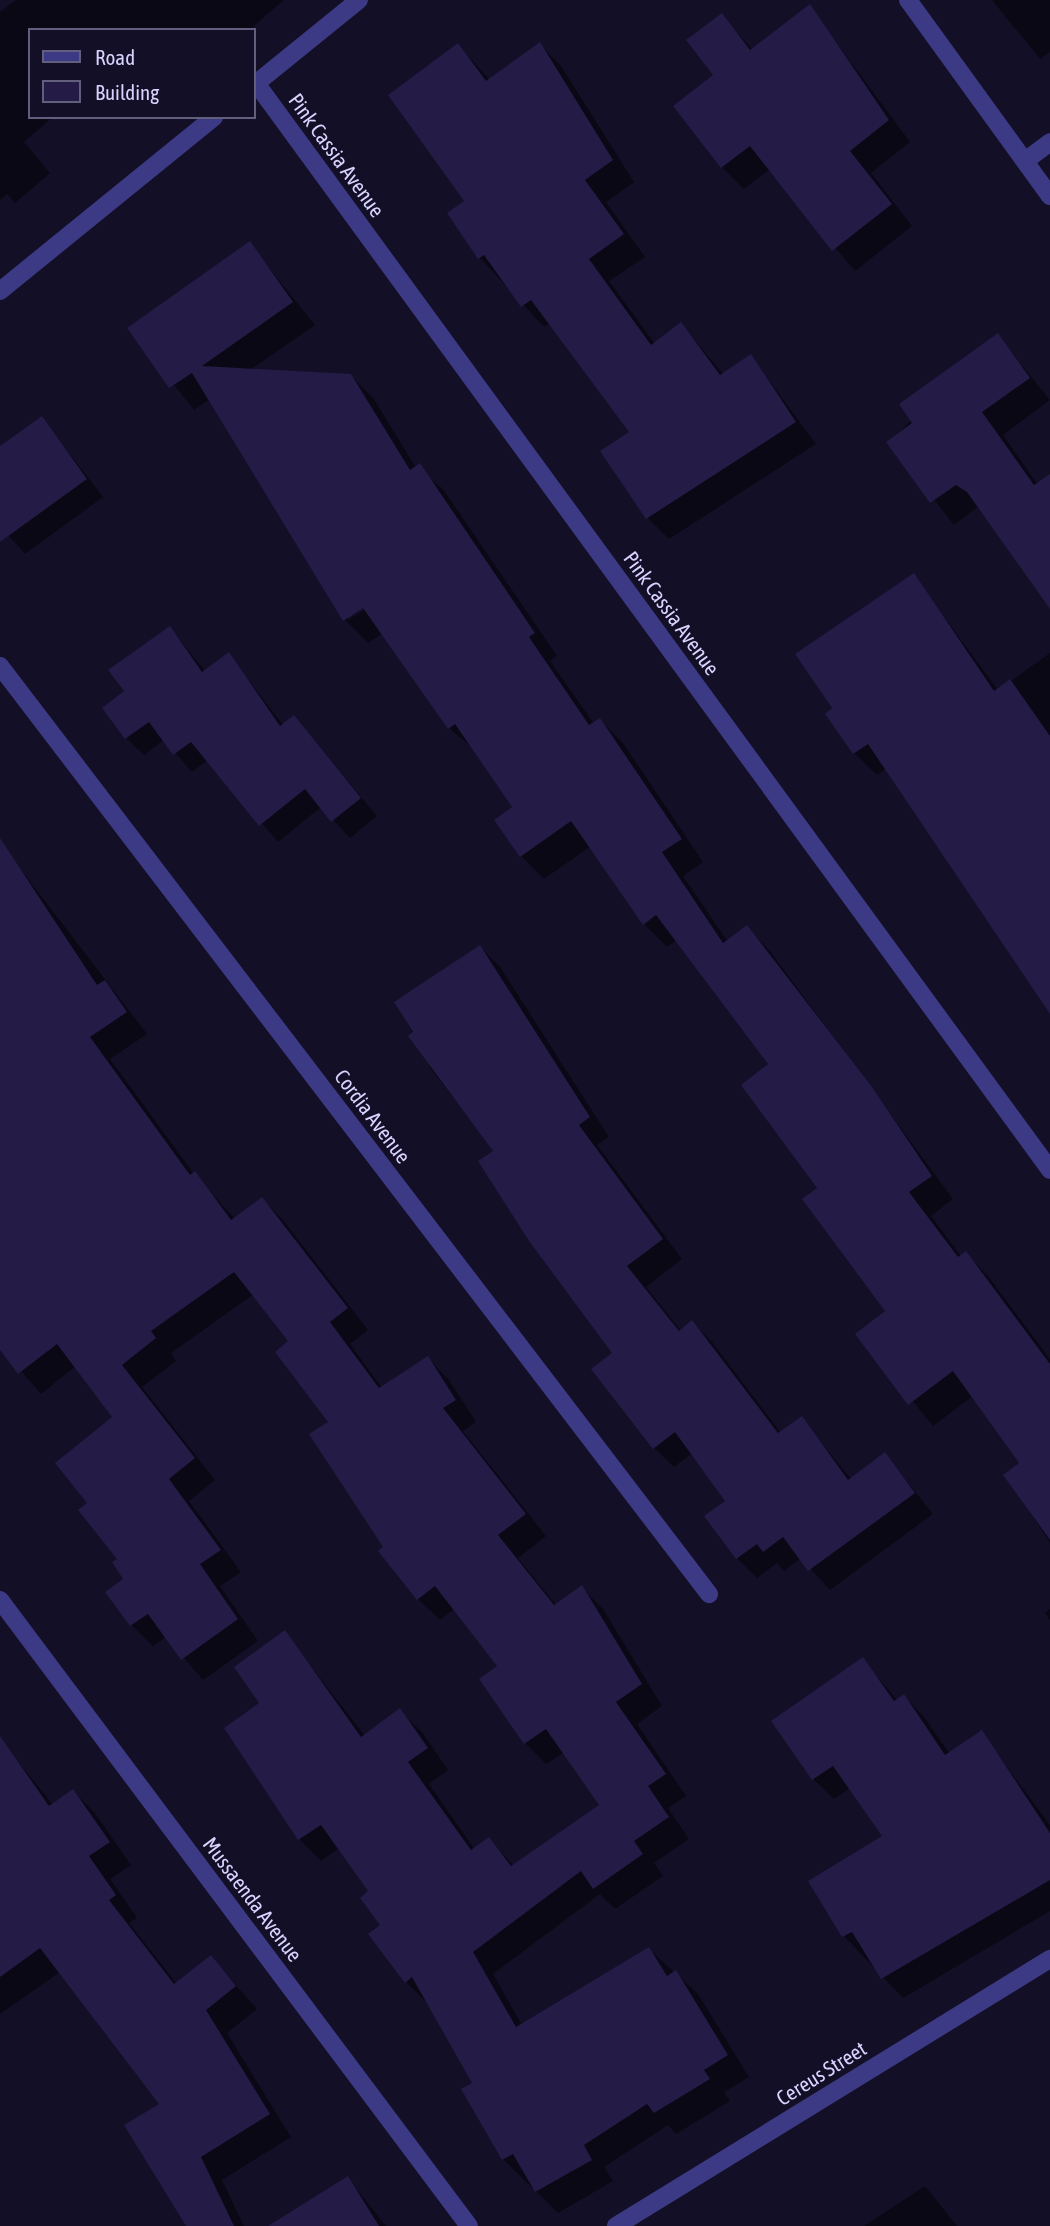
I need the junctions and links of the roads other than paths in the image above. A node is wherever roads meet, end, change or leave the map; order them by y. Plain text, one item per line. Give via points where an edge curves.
1 (359, 0) edge
2 (908, 0) edge
3 (256, 83) edge
4 (256, 85) edge
5 (212, 119) edge
6 (1050, 142) edge
7 (1025, 161) junction
8 (1050, 196) edge
9 (0, 291) edge
10 (0, 666) edge
11 (1050, 1170) edge
12 (709, 1594) dead end
13 (0, 1600) edge
14 (1050, 1959) edge
15 (469, 2226) edge
16 (616, 2226) edge

1 - 3 street
2 - 7 street
4 - 11 street, Pink Cassia Avenue
5 - 9 street
6 - 7 street
7 - 8 street
10 - 12 street, Cordia Avenue
13 - 15 street, Mussaenda Avenue
14 - 16 street, Cereus Street

